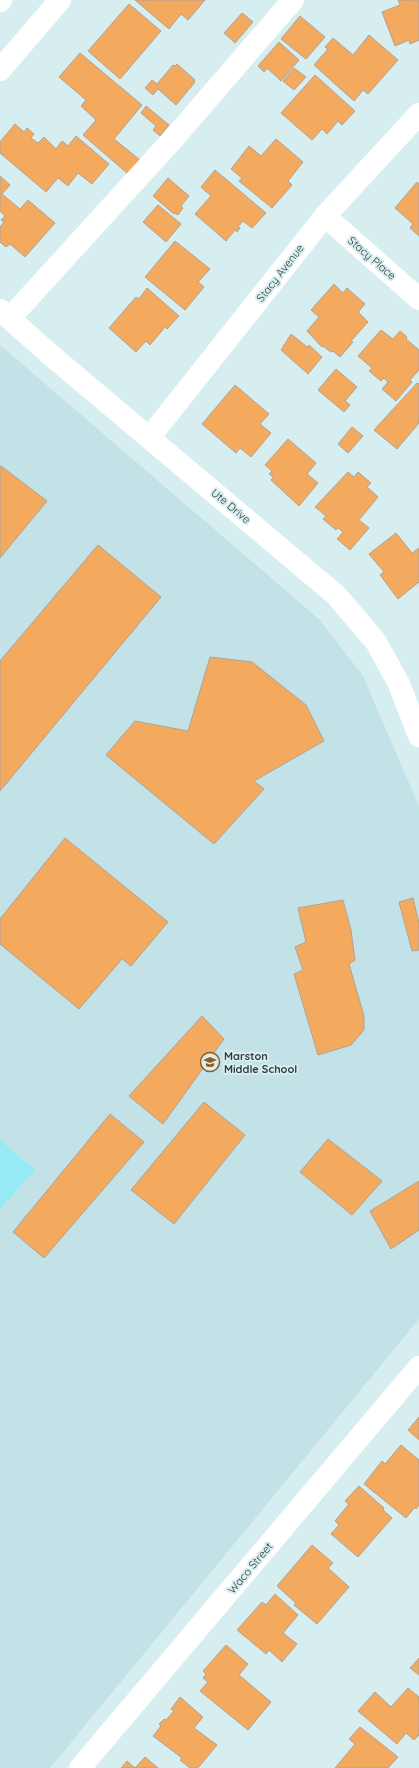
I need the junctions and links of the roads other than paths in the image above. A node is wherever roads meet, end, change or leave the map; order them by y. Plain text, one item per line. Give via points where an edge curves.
1 (60, 0) edge
2 (293, 0) edge
3 (0, 70) edge
4 (419, 114) edge
5 (325, 216) junction
6 (419, 299) edge
7 (5, 314) edge
8 (149, 438) junction
9 (419, 736) edge
10 (419, 1367) edge
11 (80, 1768) edge

1 - 3 street
2 - 7 street via 174,138
4 - 5 street, Stacy Avenue
5 - 6 street, Stacy Place
5 - 8 street, Stacy Avenue
7 - 8 street, Ute Drive
8 - 9 street, Ute Drive via 336,594 376,642 399,684
10 - 11 street, Waco Street

